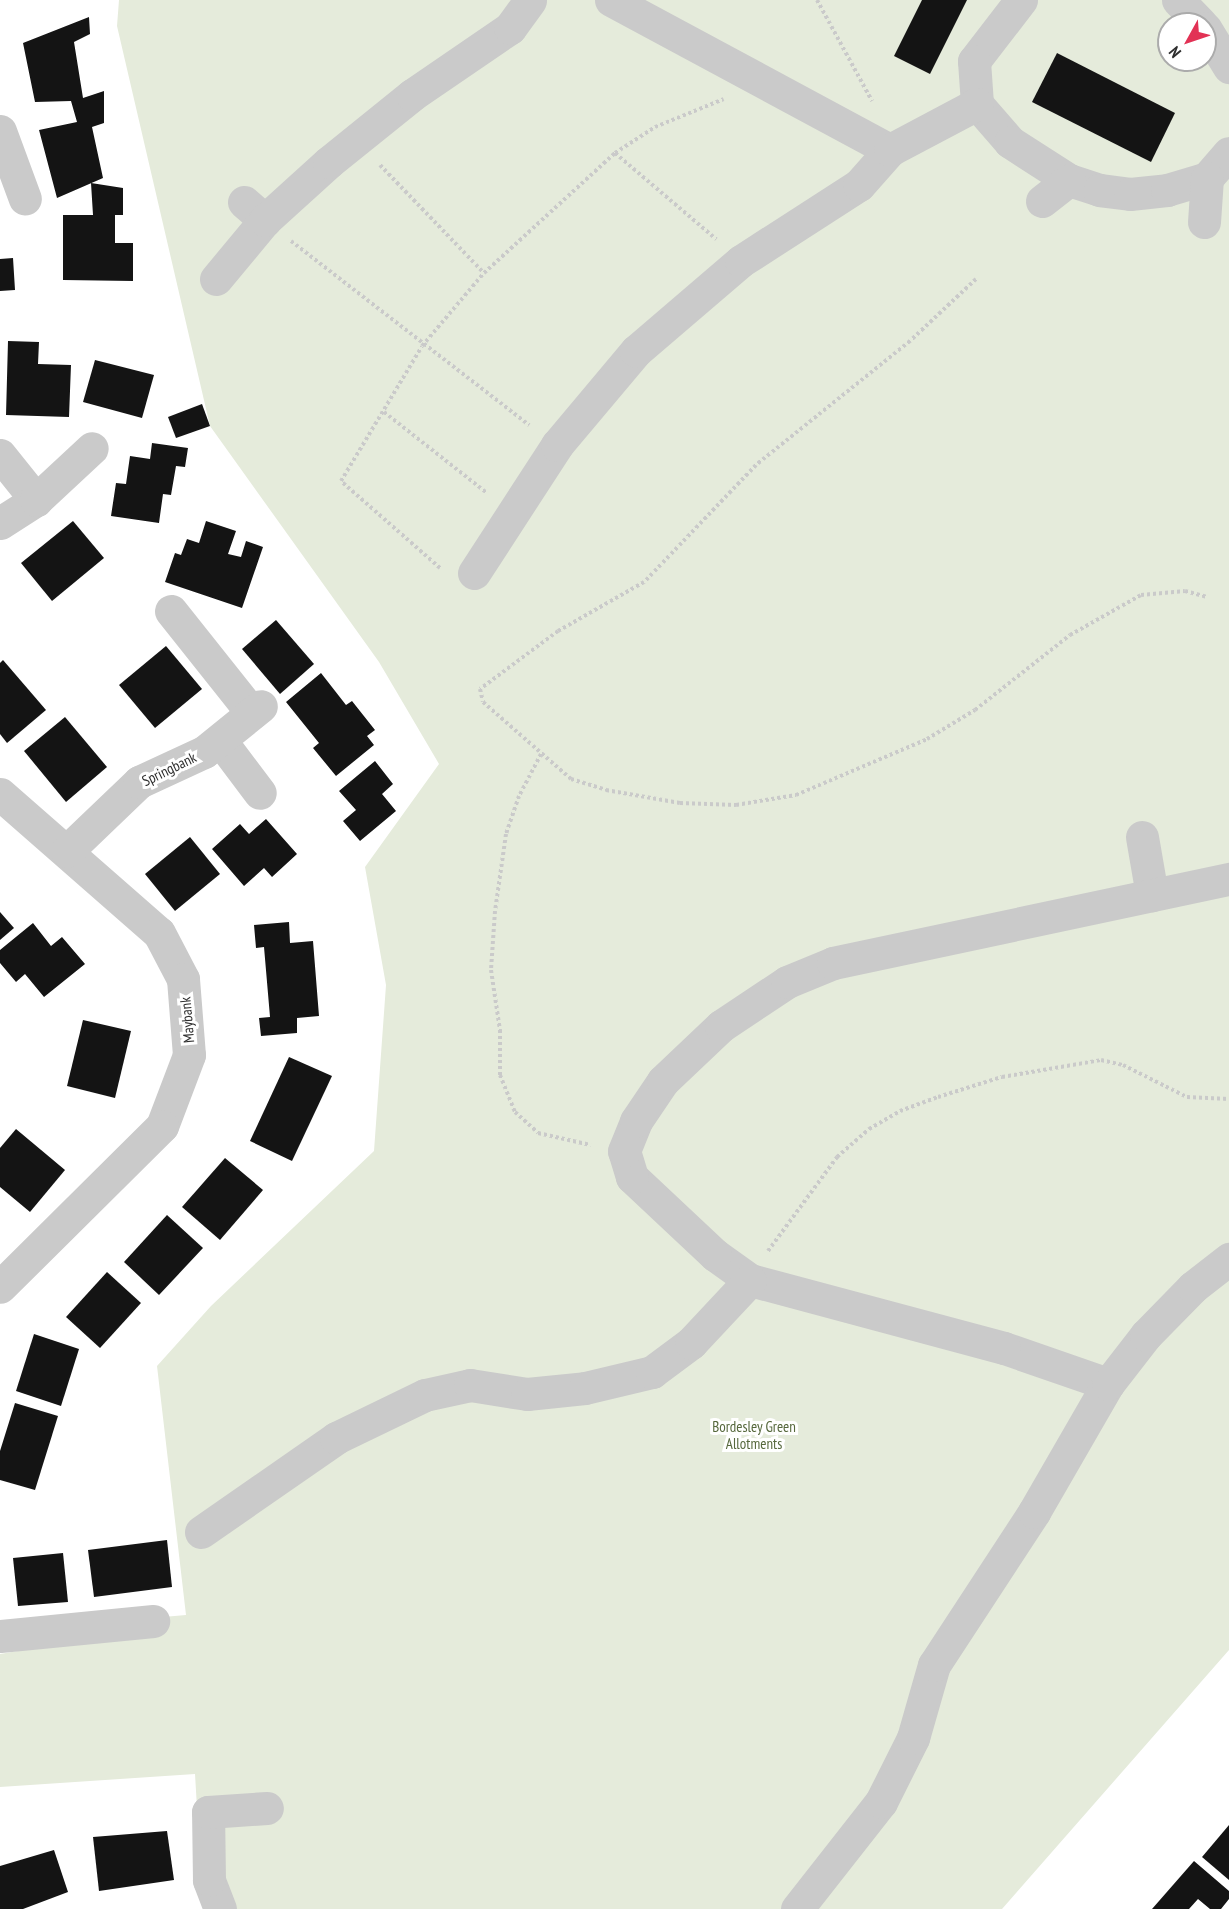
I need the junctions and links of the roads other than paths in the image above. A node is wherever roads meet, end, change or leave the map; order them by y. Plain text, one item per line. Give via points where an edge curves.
1 (530, 0) edge
2 (611, 0) edge
3 (1021, 0) edge
4 (1178, 0) edge
5 (1190, 12) edge
6 (1217, 47) edge
7 (1228, 64) edge
8 (977, 104) junction
9 (0, 131) edge
10 (890, 150) junction
11 (1229, 153) edge
12 (1207, 178) junction
13 (1069, 180) junction
14 (25, 199) dead end
15 (1042, 201) dead end
16 (1204, 222) dead end
17 (216, 279) dead end
18 (92, 448) dead end
19 (0, 455) edge
20 (36, 500) junction
21 (0, 523) edge
22 (474, 573) dead end
23 (171, 611) dead end
24 (220, 740) junction
25 (0, 794) edge
26 (260, 794) dead end
27 (1142, 837) dead end
28 (67, 850) junction
29 (1229, 879) edge
30 (1152, 895) junction
31 (1229, 1259) edge
32 (750, 1280) junction
33 (1, 1281) edge
34 (1108, 1384) junction
35 (201, 1532) dead end
36 (153, 1621) dead end
37 (6, 1636) edge
38 (267, 1808) dead end
39 (220, 1909) edge
40 (797, 1909) edge

1 - 17 street via 510,28 255,211
2 - 10 street
3 - 8 street via 974,61
4 - 5 street
6 - 7 street
8 - 10 street
8 - 13 street via 1010,142
9 - 14 street
10 - 22 street via 859,185 741,261 636,351 556,445
11 - 12 street
12 - 13 street via 1167,190 1130,194 1099,190
12 - 16 street
13 - 15 street
18 - 20 street
19 - 20 street
20 - 21 street
23 - 24 street, Springbank via 257,710
24 - 26 street
24 - 28 street, Springbank via 204,752 139,782
25 - 28 street, Maybank
27 - 30 street
28 - 33 street, Maybank via 159,933 183,979 189,1055 162,1126
29 - 30 street
30 - 32 street via 833,963 787,982 721,1026 663,1081 636,1120 624,1151 632,1177 715,1255
31 - 34 street via 1193,1287 1146,1335
32 - 34 street via 1004,1348
32 - 35 street via 691,1343 652,1372 585,1388 527,1394 470,1385 425,1395 336,1438
34 - 40 street via 1034,1512 934,1665 913,1738 881,1802
36 - 37 street
38 - 39 street via 208,1812 209,1880

